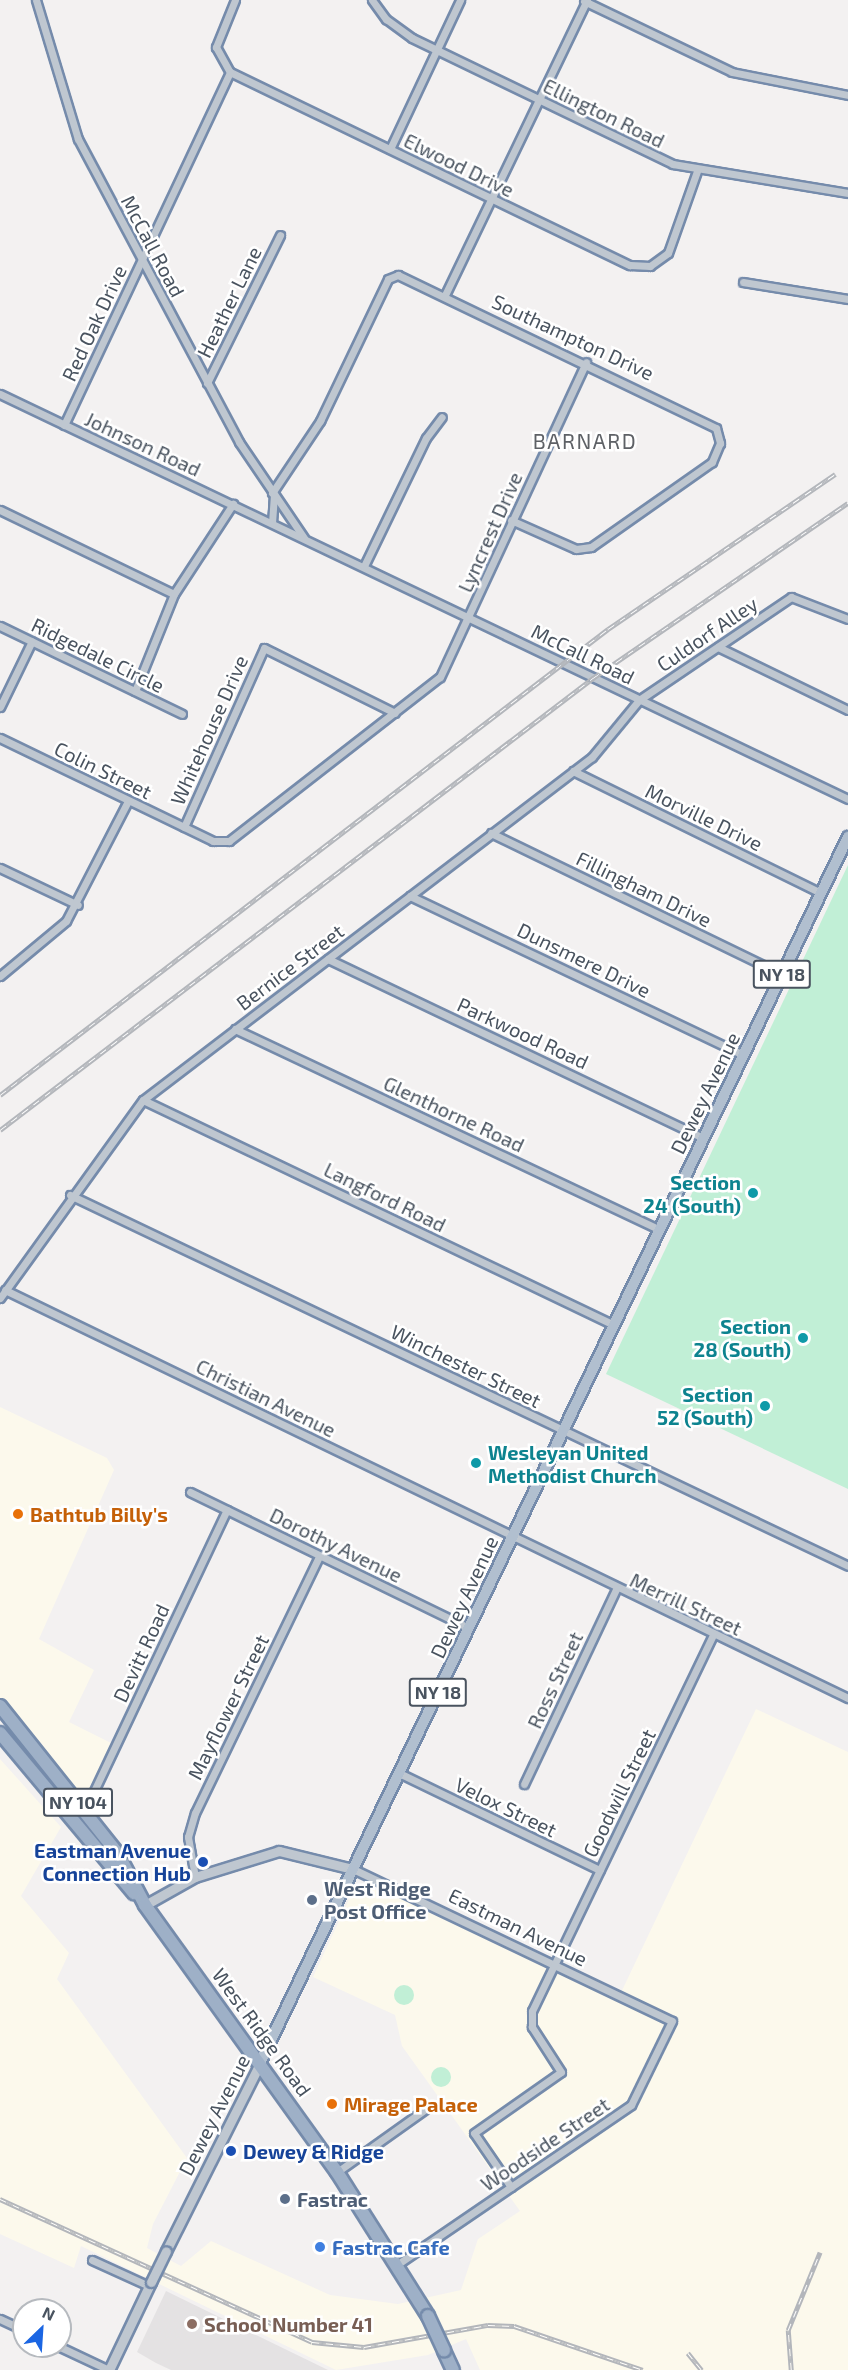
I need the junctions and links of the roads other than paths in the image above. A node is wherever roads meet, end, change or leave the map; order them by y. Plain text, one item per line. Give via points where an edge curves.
1 (36, 0) edge
2 (235, 0) edge
3 (372, 0) edge
4 (460, 0) edge
5 (585, 0) edge
6 (436, 50) junction
7 (230, 72) junction
8 (848, 95) edge
9 (540, 101) junction
10 (390, 149) junction
11 (697, 171) junction
12 (848, 193) edge
13 (493, 199) junction
14 (280, 235) dead end
15 (142, 261) junction
16 (743, 282) dead end
17 (445, 295) junction
18 (848, 299) edge
19 (586, 362) junction
20 (207, 383) junction
21 (0, 394) edge
22 (442, 417) dead end
23 (64, 425) junction
24 (272, 493) junction
25 (233, 504) junction
26 (0, 510) edge
27 (511, 520) junction
28 (272, 523) junction
29 (304, 538) junction
30 (364, 566) junction
31 (174, 594) junction
32 (470, 617) junction
33 (848, 619) edge
34 (0, 626) edge
35 (32, 641) junction
36 (718, 647) junction
37 (135, 691) junction
38 (639, 699) junction
39 (0, 707) edge
40 (848, 710) edge
41 (395, 713) junction
42 (182, 714) dead end
43 (0, 738) edge
44 (573, 771) junction
45 (848, 799) edge
46 (128, 801) junction
47 (184, 827) junction
48 (491, 833) junction
49 (848, 837) edge
50 (0, 868) edge
51 (821, 893) junction
52 (410, 896) junction
53 (78, 904) junction
54 (328, 959) junction
55 (782, 974) junction
56 (0, 976) edge
57 (235, 1029) junction
58 (744, 1055) junction
59 (143, 1100) junction
60 (703, 1138) junction
61 (70, 1195) junction
62 (659, 1229) junction
63 (5, 1290) junction
64 (0, 1298) edge
65 (614, 1325) junction
66 (563, 1431) junction
67 (190, 1492) dead end
68 (227, 1510) junction
69 (512, 1537) junction
70 (319, 1556) junction
71 (848, 1566) edge
72 (616, 1589) junction
73 (469, 1628) junction
74 (712, 1635) junction
75 (848, 1698) edge
76 (0, 1706) edge
77 (0, 1733) edge
78 (399, 1773) junction
79 (524, 1784) dead end
80 (85, 1810) junction
81 (353, 1869) junction
82 (600, 1870) junction
83 (195, 1877) junction
84 (145, 1905) junction
85 (554, 1965) junction
86 (672, 2020) joint
87 (260, 2063) junction
88 (430, 2106) dead end
89 (337, 2172) junction
90 (511, 2187) junction
91 (92, 2260) dead end
92 (399, 2263) junction
93 (150, 2284) junction
94 (72, 2353) edge
95 (109, 2370) edge
96 (453, 2370) edge

1 - 15 street, McCall Road via 78,139
2 - 7 street via 216,46
3 - 6 street, Ellington Road via 396,29
4 - 6 street
5 - 8 street via 732,72
5 - 9 street
6 - 9 street, Ellington Road
6 - 10 street
7 - 10 street, Elwood Drive
7 - 15 street, Red Oak Drive
9 - 11 street, Ellington Road
9 - 13 street
10 - 13 street, Elwood Drive
11 - 12 street, Ellington Road
11 - 13 street, Elwood Drive via 672,245 650,267 624,263
13 - 17 street
14 - 20 street, Heather Lane
15 - 20 street, McCall Road
15 - 23 street, Red Oak Drive
16 - 18 street
17 - 19 street, Southampton Drive
17 - 24 street, Southampton Drive via 403,276 388,279 320,421
19 - 27 street, Lyncrest Drive
19 - 27 street, Southampton Drive via 706,419 718,433 718,453 707,466 585,549
20 - 24 street, McCall Road
21 - 23 street, Johnson Road
22 - 30 street via 426,438
23 - 25 street, Johnson Road
24 - 28 street, McCall Road via 277,510
24 - 29 street, McCall Road
25 - 28 street, Johnson Road
25 - 31 street
26 - 31 street
27 - 32 street, Lyncrest Drive
28 - 29 street, McCall Road
29 - 30 street, McCall Road
30 - 32 street, McCall Road
31 - 37 street
32 - 38 street, McCall Road
32 - 41 street via 440,677
33 - 36 street, Culdorf Alley via 795,596
34 - 35 street, Ridgedale Circle
35 - 37 street, Ridgedale Circle
35 - 39 street
36 - 38 street, Culdorf Alley
36 - 40 street
37 - 42 street, Ridgedale Circle
38 - 44 street, Bernice Street via 606,744
38 - 45 street, McCall Road
41 - 47 street, Colin Street via 224,843
41 - 47 street, Whitehouse Drive via 264,648
43 - 46 street, Colin Street
44 - 48 street, Bernice Street
44 - 51 street, Morville Drive
46 - 47 street, Colin Street
46 - 53 street
48 - 52 street, Bernice Street
48 - 55 street, Fillingham Drive
49 - 51 main road, Dewey Avenue / NY 18
50 - 53 street
51 - 55 main road, Dewey Avenue / NY 18
52 - 54 street, Bernice Street
52 - 58 street, Dunsmere Drive
53 - 56 street via 60,928
54 - 57 street, Bernice Street
54 - 60 street, Parkwood Road
55 - 58 main road, Dewey Avenue / NY 18
57 - 59 street, Bernice Street
57 - 62 street, Glenthorne Road
58 - 60 main road, Dewey Avenue / NY 18
59 - 61 street, Bernice Street
59 - 65 street, Langford Road
60 - 62 main road, Dewey Avenue / NY 18
61 - 63 street, Bernice Street
61 - 66 street, Winchester Street
62 - 65 main road, Dewey Avenue / NY 18
63 - 64 street, Bernice Street
63 - 69 street, Christian Avenue
65 - 66 main road, Dewey Avenue / NY 18
66 - 69 main road, Dewey Avenue / NY 18
66 - 71 street, Winchester Street
67 - 68 street, Dorothy Avenue
68 - 70 street, Dorothy Avenue
68 - 80 street, Devitt Road
69 - 72 street, Merrill Street
69 - 73 main road, Dewey Avenue / NY 18
70 - 73 street, Dorothy Avenue
70 - 83 street, Mayflower Street via 195,1814 188,1837
72 - 74 street, Merrill Street
72 - 79 street, Ross Street
73 - 78 main road, Dewey Avenue / NY 18
74 - 75 street, Merrill Street
74 - 82 street, Goodwill Street
76 - 80 highway, West Ridge Road / NY 104
77 - 84 highway, West Ridge Road / NY 104
78 - 81 main road, Dewey Avenue / NY 18
78 - 82 street, Velox Street
80 - 84 highway, West Ridge Road / NY 104
81 - 83 street, Eastman Avenue via 279,1851
81 - 85 street, Eastman Avenue
81 - 87 main road, Dewey Avenue / NY 18
82 - 85 street, Goodwill Street
83 - 84 street, Eastman Avenue
84 - 87 highway, West Ridge Road / NY 104
85 - 86 street, Eastman Avenue
85 - 90 street, Goodwill Street via 531,2019 561,2072 474,2133
86 - 90 street, Woodside Street via 631,2105
87 - 89 highway, West Ridge Road / NY 104
87 - 93 street, Dewey Avenue, bridge
88 - 89 street
89 - 92 highway, West Ridge Road / NY 104
90 - 92 street, Woodside Street
91 - 93 street
92 - 96 highway, West Ridge Road / NY 104, bridge
93 - 95 street, Dewey Avenue
94 - 95 street

